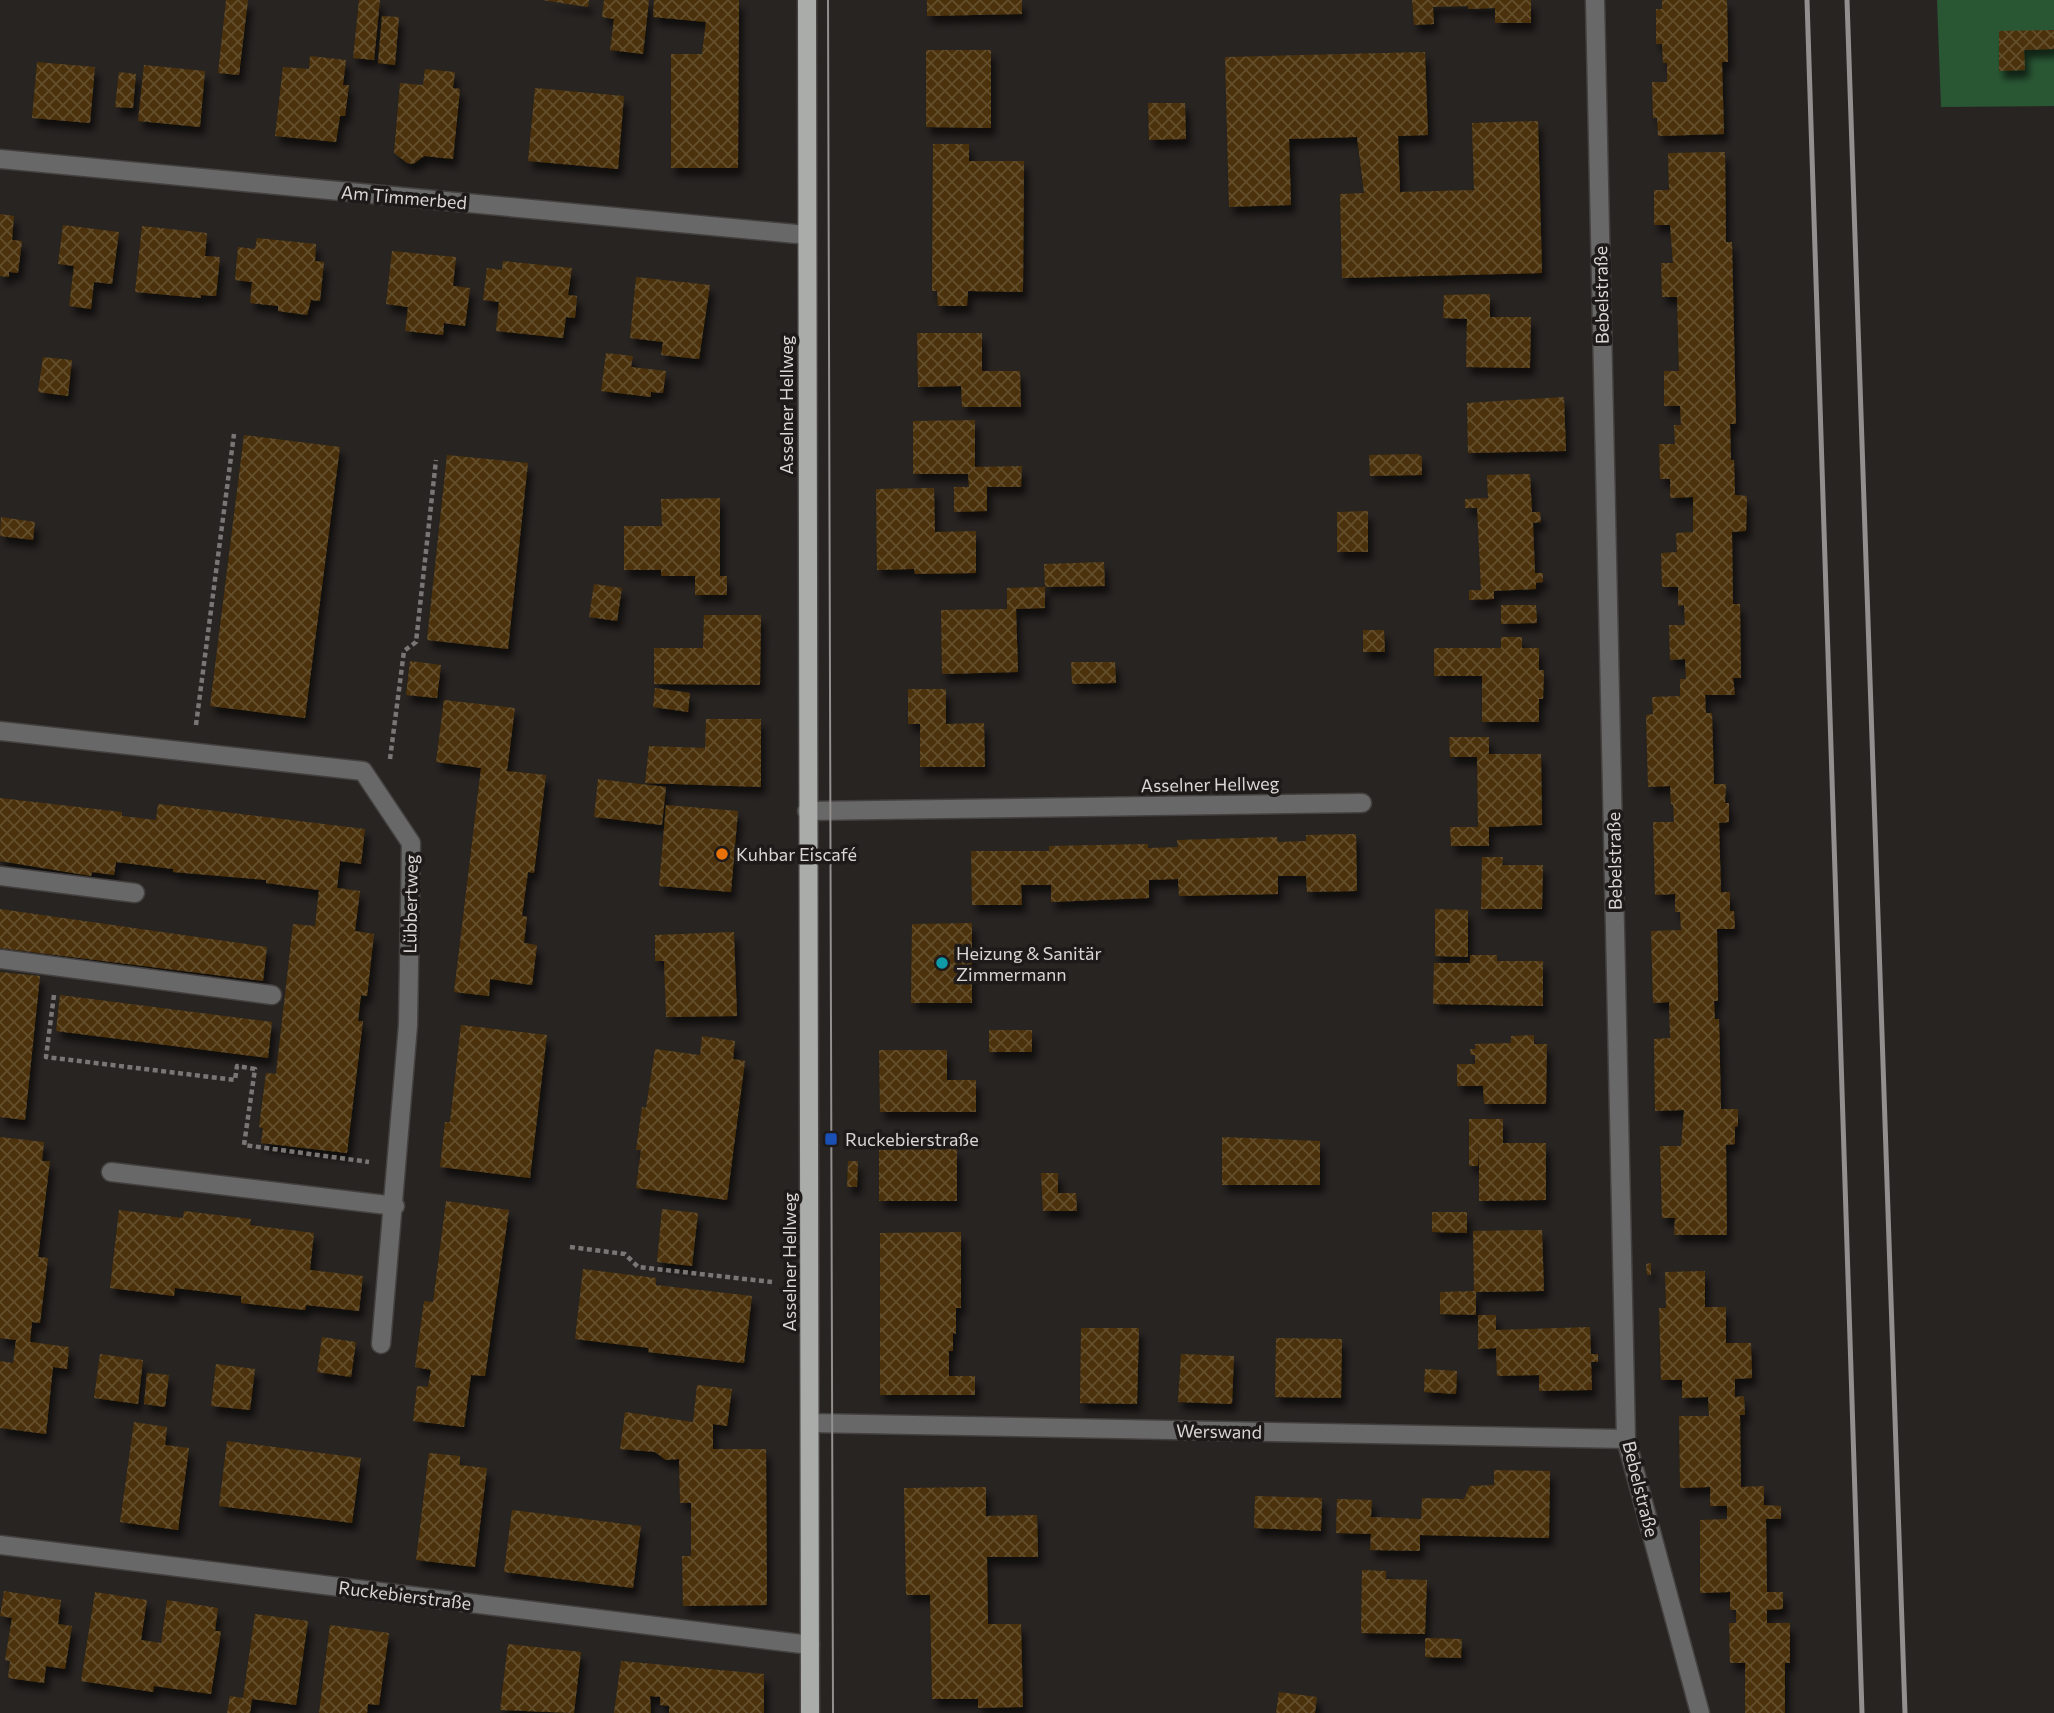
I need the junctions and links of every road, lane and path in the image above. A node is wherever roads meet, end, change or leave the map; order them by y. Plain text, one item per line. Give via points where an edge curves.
1 (807, 0) edge
2 (1595, 0) edge
3 (0, 159) edge
4 (807, 235) junction
5 (233, 434) dead end
6 (436, 460) dead end
7 (0, 731) edge
8 (192, 753) junction
9 (384, 803) junction
10 (1362, 803) dead end
11 (807, 811) junction
12 (0, 876) edge
13 (135, 893) dead end
14 (0, 959) edge
15 (58, 966) junction
16 (272, 995) dead end
17 (398, 1166) junction
18 (111, 1172) dead end
19 (395, 1206) junction
20 (570, 1247) dead end
21 (772, 1282) dead end
22 (380, 1344) dead end
23 (811, 1423) junction
24 (1626, 1439) junction
25 (0, 1545) edge
26 (810, 1645) junction
27 (810, 1713) edge
28 (1700, 1713) edge

1 - 4 main road, Asselner Hellweg
2 - 24 street, Bebelstraße
3 - 4 street, Am Timmerbed
4 - 11 main road, Asselner Hellweg
5 - 8 path
6 - 9 path via 416,642 404,651
7 - 8 street, Lübbertweg
8 - 9 street, Lübbertweg via 363,771
9 - 17 street, Lübbertweg via 411,843 408,1025
10 - 11 street, Asselner Hellweg
11 - 23 main road, Asselner Hellweg
12 - 13 street
14 - 15 street
15 - 16 street
15 - 17 path via 46,1057 235,1080 237,1066 255,1069 244,1145
17 - 19 street, Lübbertweg
18 - 19 street
19 - 22 street, Lübbertweg
20 - 21 path via 625,1254 638,1267
23 - 24 street, Werswand
23 - 26 main road, Asselner Hellweg
24 - 28 street, Bebelstraße
25 - 26 street, Ruckebierstraße
26 - 27 main road, Asselner Hellweg

